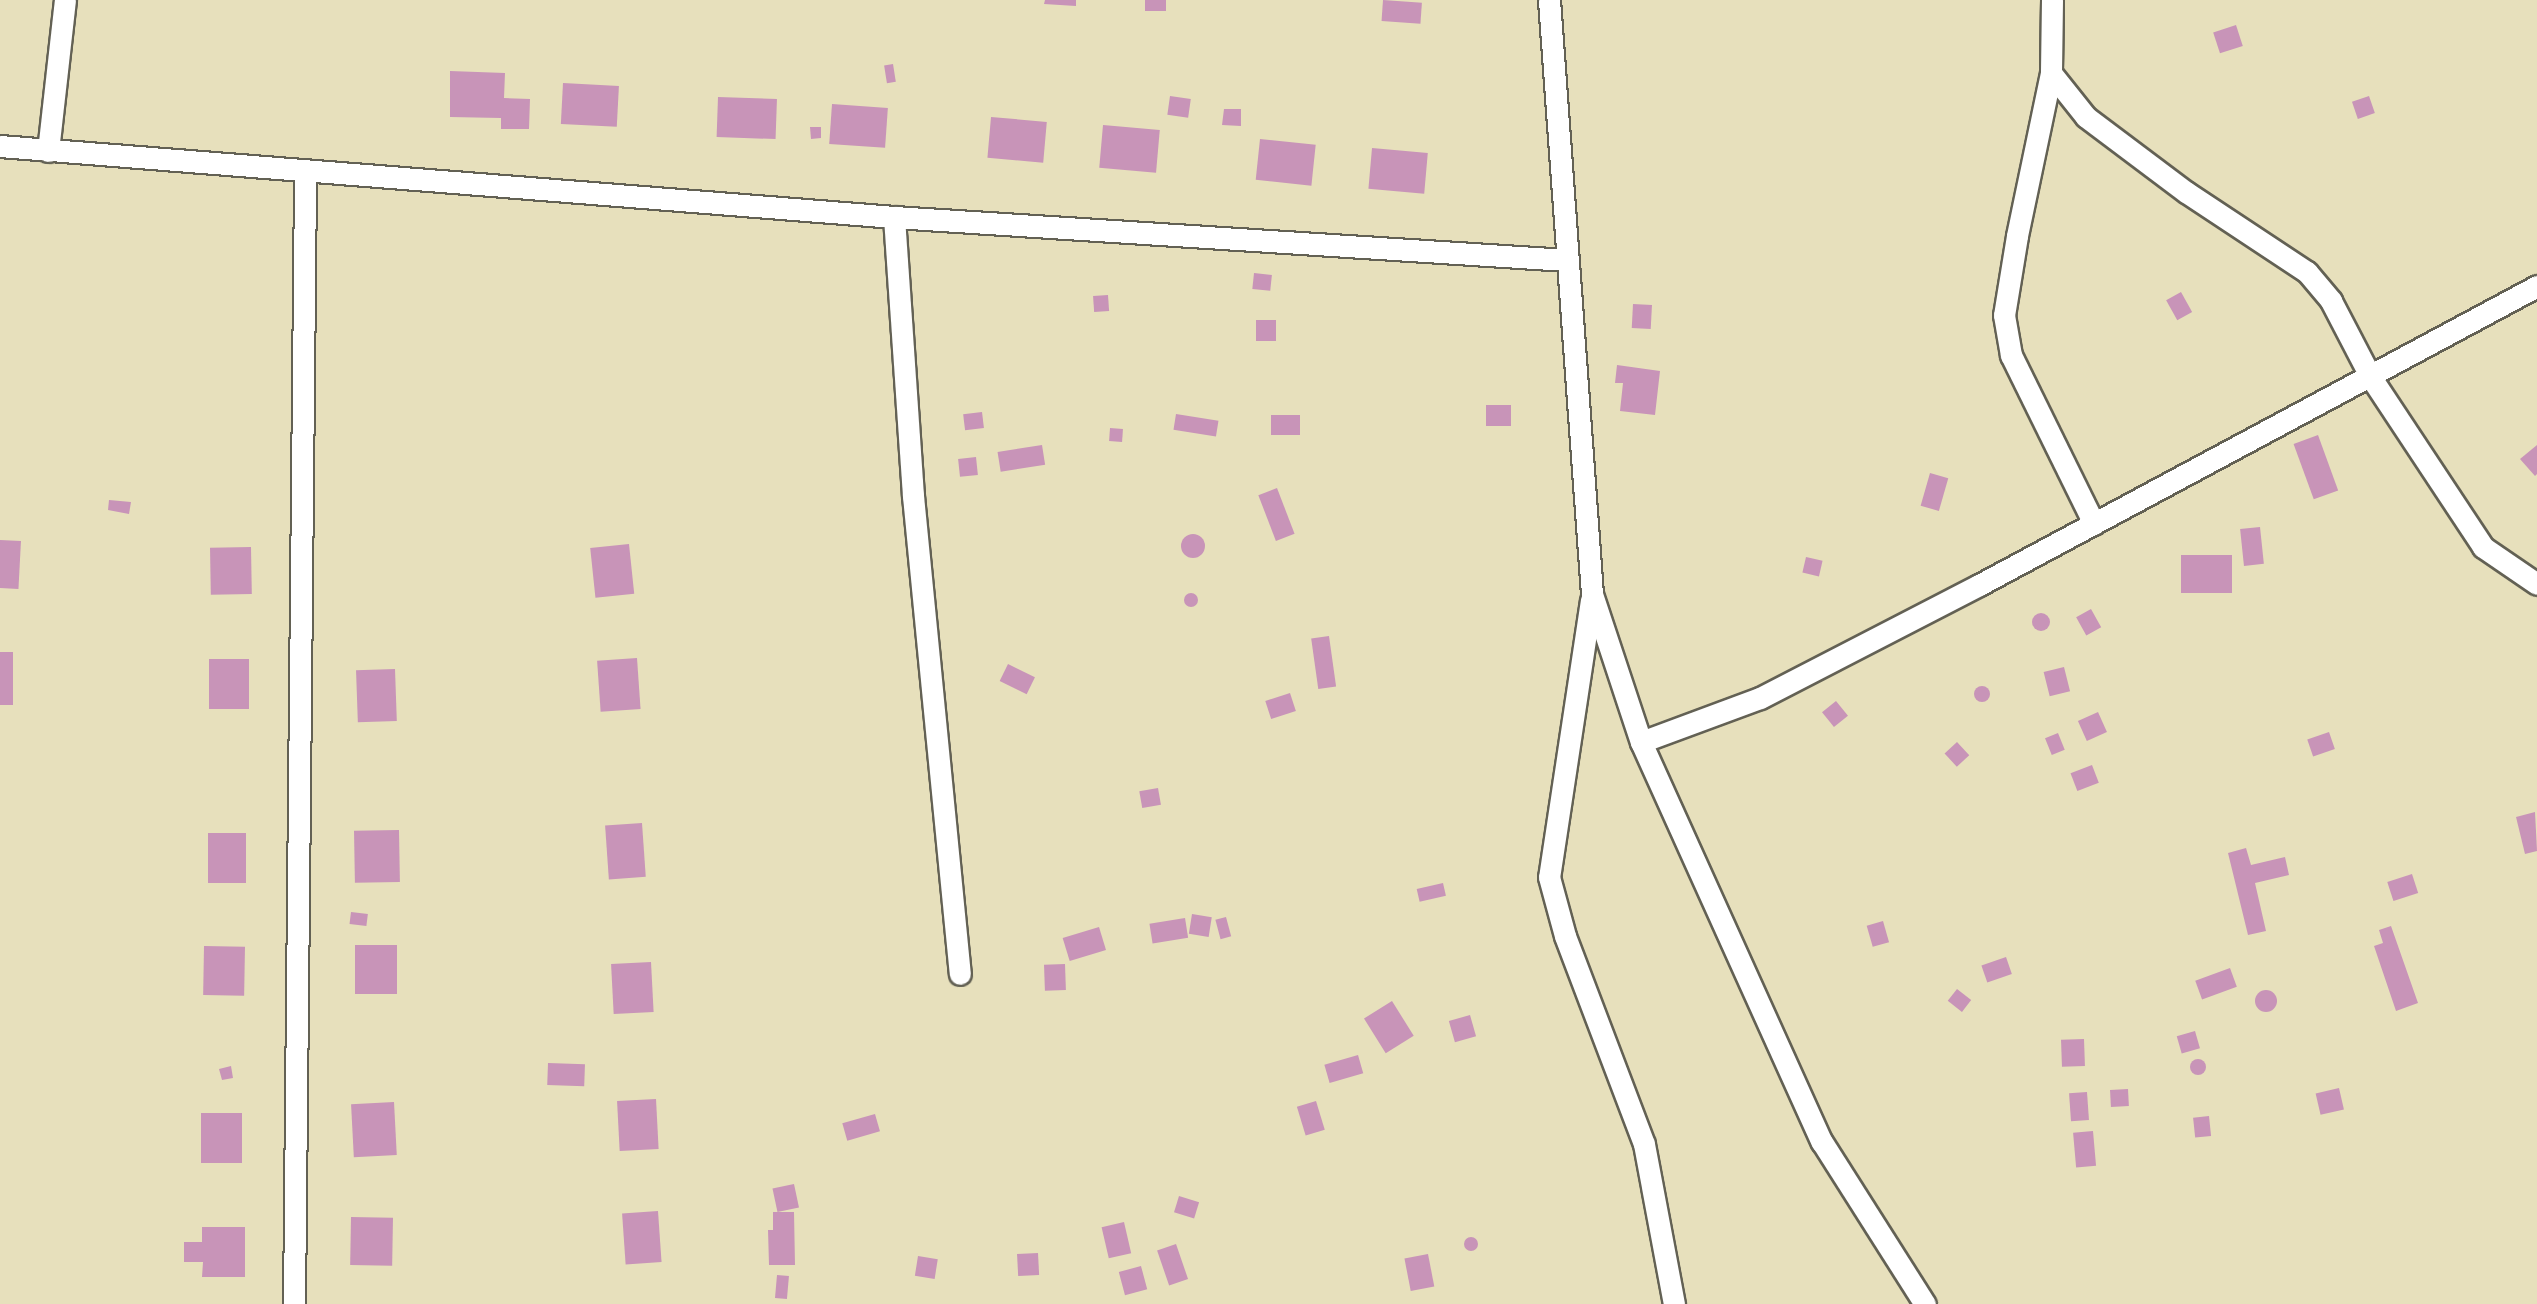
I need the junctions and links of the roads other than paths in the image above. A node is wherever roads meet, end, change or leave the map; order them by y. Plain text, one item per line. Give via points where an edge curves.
1 (65, 0) edge
2 (1549, 0) edge
3 (2052, 0) edge
4 (2051, 73) junction
5 (0, 146) edge
6 (48, 151) junction
7 (305, 171) junction
8 (894, 217) junction
9 (1566, 260) junction
10 (2537, 286) edge
11 (2370, 376) junction
12 (2094, 524) junction
13 (2537, 584) edge
14 (1592, 594) junction
15 (1641, 742) junction
16 (960, 974) dead end
17 (294, 1304) edge
18 (1674, 1304) edge
19 (1925, 1304) edge

1 - 6 lane
2 - 9 lane
3 - 4 lane
4 - 11 lane via 2086,117 2186,192 2307,272 2331,301
4 - 12 lane via 2004,315 2011,355
5 - 6 lane
6 - 7 lane
7 - 8 lane
7 - 17 lane
8 - 9 lane
8 - 16 lane via 913,496
9 - 14 lane
10 - 11 lane
11 - 12 lane
11 - 13 lane via 2483,547
12 - 15 lane via 1759,698
14 - 15 lane
14 - 18 lane via 1549,877 1565,936 1644,1144
15 - 19 lane via 1822,1142

